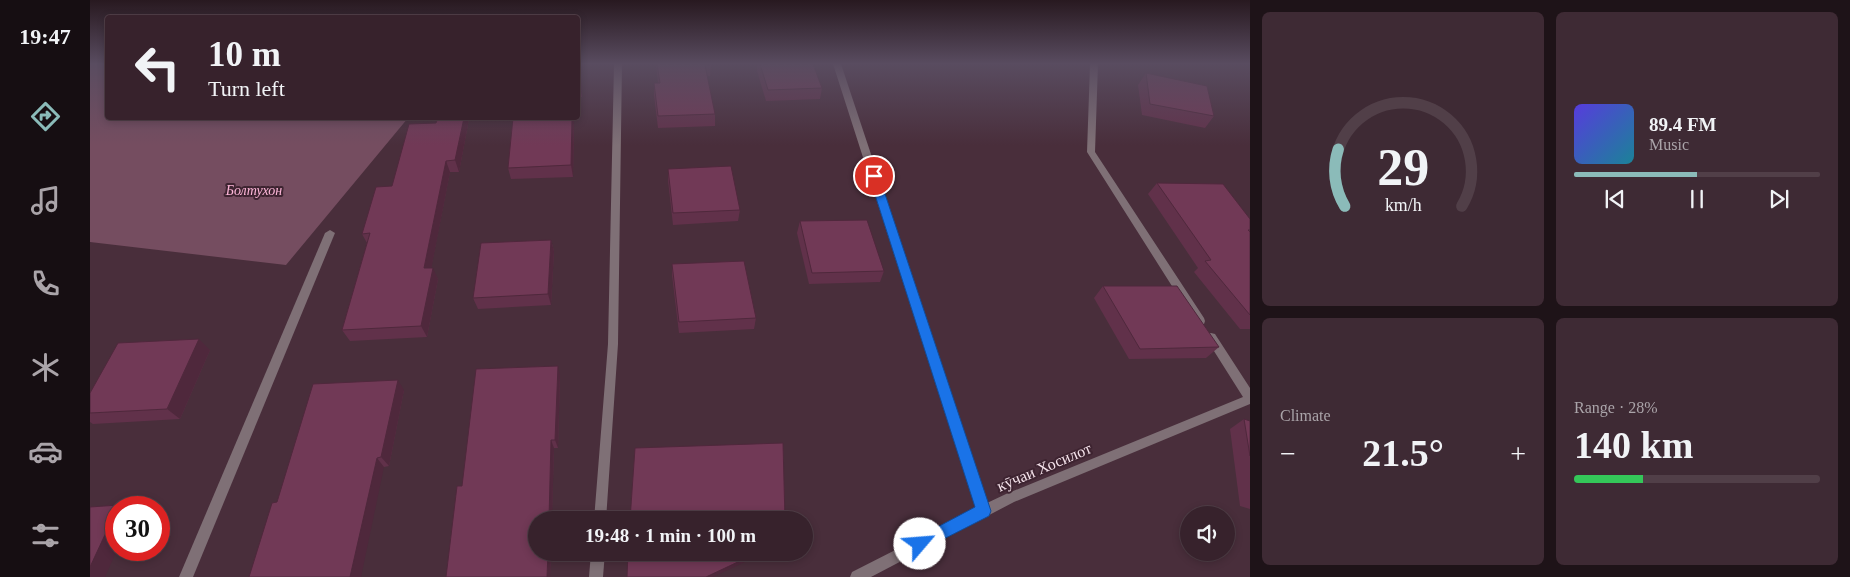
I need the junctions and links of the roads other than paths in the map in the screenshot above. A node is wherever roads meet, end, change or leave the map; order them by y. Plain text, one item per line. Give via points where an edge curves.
1 (618, 91) edge
2 (846, 91) edge
3 (1093, 91) edge
4 (330, 233) dead end
5 (1250, 398) edge
6 (601, 511) edge
7 (984, 511) junction
8 (597, 561) edge
9 (186, 577) edge
10 (596, 577) edge
11 (857, 577) edge

1 - 6 street via 613,344
2 - 7 street
3 - 5 street via 1091,152
4 - 9 street
5 - 7 street, кӯчаи Хосилот
7 - 11 street, кӯчаи Хосилот
8 - 10 street

